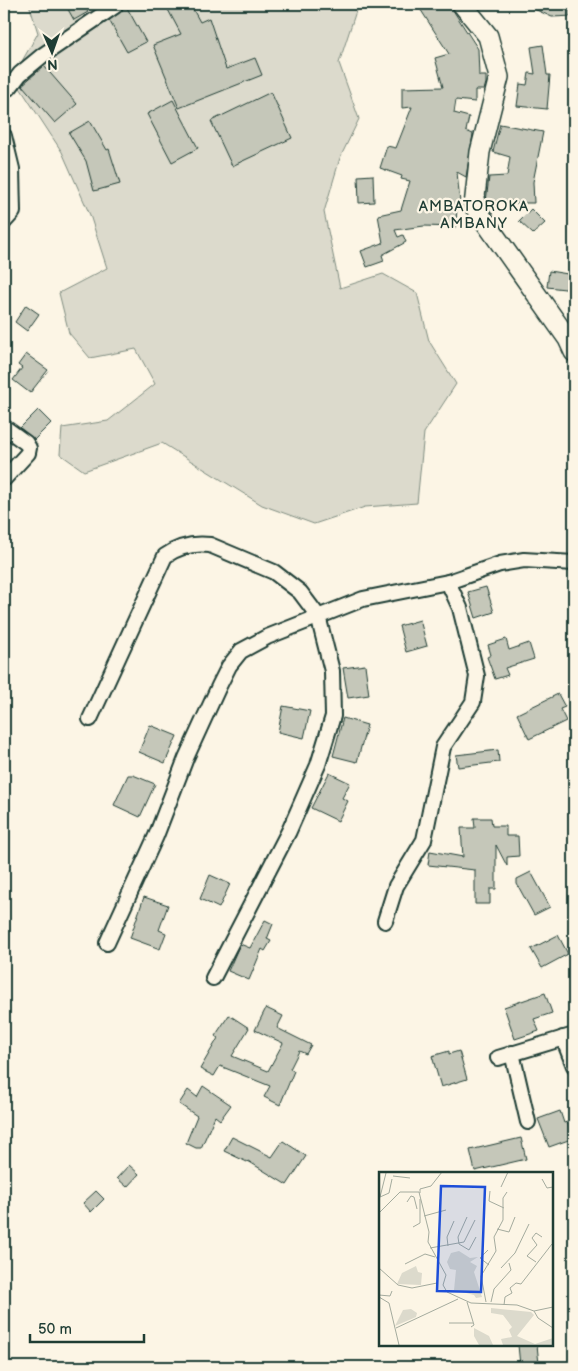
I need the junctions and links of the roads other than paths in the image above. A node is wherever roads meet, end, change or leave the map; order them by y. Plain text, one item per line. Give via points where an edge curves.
1 (462, 4) edge
2 (115, 6) dead end
3 (4, 90) edge
4 (4, 136) edge
5 (4, 222) edge
6 (574, 352) edge
7 (4, 427) edge
8 (4, 479) edge
9 (574, 563) edge
10 (448, 582) junction
11 (318, 616) junction
12 (90, 719) dead end
13 (385, 921) dead end
14 (107, 943) dead end
15 (213, 978) dead end
16 (569, 1036) edge
17 (512, 1054) junction
18 (498, 1058) dead end
19 (574, 1066) edge
20 (528, 1122) dead end

1 - 6 street via 488,36 499,77 480,152 474,206
2 - 3 street via 43,55
4 - 5 street via 12,169 13,212
7 - 8 street via 29,448 28,454
9 - 10 street via 524,560 500,564
10 - 11 street via 363,599
10 - 13 street via 460,608 477,676 473,702 443,747 424,840 396,886
11 - 12 street via 300,592 274,572 210,545 174,549 165,556
11 - 14 street via 241,651 229,666
11 - 15 street via 332,672 333,716 318,765 288,831
16 - 17 street
16 - 19 street
17 - 18 street
17 - 20 street

